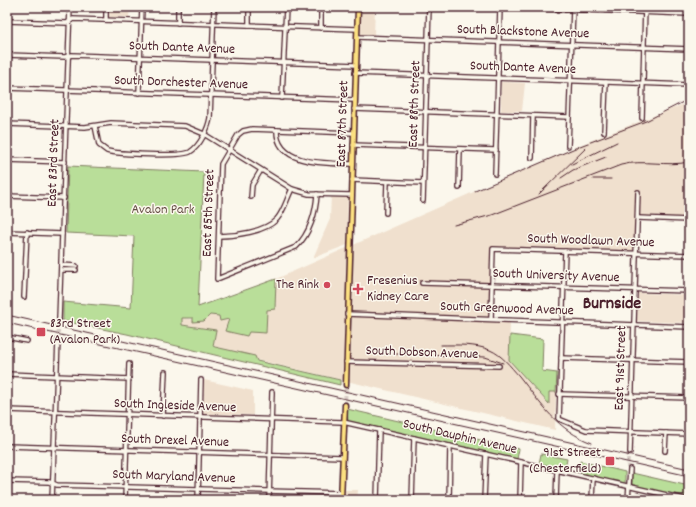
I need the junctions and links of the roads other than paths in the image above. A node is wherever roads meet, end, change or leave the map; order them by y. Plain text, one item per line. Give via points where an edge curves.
1 (70, 7) edge
2 (106, 7) edge
3 (142, 7) edge
4 (178, 7) edge
5 (214, 7) edge
6 (249, 7) edge
7 (286, 7) edge
8 (322, 7) edge
9 (358, 7) edge
10 (429, 7) edge
11 (500, 7) edge
12 (504, 7) edge
13 (645, 7) edge
14 (573, 8) edge
15 (645, 12) junction
16 (689, 14) edge
17 (106, 20) junction
18 (7, 21) edge
19 (70, 21) junction
20 (142, 21) junction
21 (178, 23) junction
22 (213, 24) junction
23 (249, 25) junction
24 (285, 26) junction
25 (321, 28) junction
26 (357, 29) junction
27 (357, 37) junction
28 (428, 40) junction
29 (499, 42) junction
30 (571, 45) junction
31 (644, 48) junction
32 (689, 49) edge
33 (7, 54) edge
34 (68, 56) junction
35 (140, 57) junction
36 (212, 60) junction
37 (284, 62) junction
38 (356, 65) junction
39 (355, 73) junction
40 (427, 76) junction
41 (498, 78) junction
42 (570, 81) junction
43 (606, 82) junction
44 (643, 83) junction
45 (689, 85) edge
46 (7, 88) edge
47 (67, 90) junction
48 (139, 93) junction
49 (211, 95) junction
50 (282, 98) junction
51 (354, 100) junction
52 (354, 109) junction
53 (425, 112) junction
54 (497, 114) junction
55 (533, 116) junction
56 (569, 117) junction
57 (642, 118) dead end
58 (7, 124) edge
59 (66, 126) junction
60 (95, 126) junction
61 (277, 130) junction
62 (353, 132) junction
63 (604, 132) dead end
64 (204, 134) junction
65 (353, 145) junction
66 (568, 146) dead end
67 (424, 148) junction
68 (460, 149) junction
69 (229, 150) junction
70 (496, 150) junction
71 (532, 158) dead end
72 (7, 160) edge
73 (65, 162) junction
74 (352, 164) junction
75 (261, 170) junction
76 (495, 174) dead end
77 (352, 180) junction
78 (387, 182) junction
79 (423, 183) junction
80 (459, 188) dead end
81 (292, 189) junction
82 (638, 192) dead end
83 (317, 194) junction
84 (351, 195) junction
85 (7, 196) edge
86 (251, 197) dead end
87 (64, 198) junction
88 (423, 201) dead end
89 (386, 213) dead end
90 (638, 218) junction
91 (689, 220) edge
92 (7, 232) edge
93 (27, 232) junction
94 (62, 234) junction
95 (219, 236) junction
96 (565, 251) junction
97 (636, 254) junction
98 (689, 255) edge
99 (61, 265) junction
100 (76, 266) dead end
101 (61, 270) junction
102 (76, 270) dead end
103 (422, 283) dead end
104 (492, 284) junction
105 (563, 286) junction
106 (635, 289) junction
107 (689, 291) edge
108 (24, 297) dead end
109 (347, 314) junction
110 (59, 319) tunnel mouth
111 (491, 319) junction
112 (562, 322) junction
113 (634, 325) junction
114 (689, 327) edge
115 (7, 337) edge
116 (58, 340) tunnel mouth
117 (28, 341) dead end
118 (561, 358) junction
119 (633, 360) junction
120 (346, 362) junction
121 (689, 362) edge
122 (129, 364) dead end
123 (499, 366) dead end
124 (164, 372) dead end
125 (7, 374) edge
126 (57, 376) junction
127 (129, 379) junction
128 (201, 380) dead end
129 (344, 385) tunnel mouth
130 (272, 392) dead end
131 (559, 394) junction
132 (631, 396) junction
133 (689, 398) edge
134 (344, 404) tunnel mouth
135 (7, 410) edge
136 (55, 412) junction
137 (128, 415) junction
138 (163, 416) junction
139 (200, 417) junction
140 (271, 420) junction
141 (343, 422) junction
142 (379, 430) junction
143 (630, 432) junction
144 (666, 433) junction
145 (689, 434) edge
146 (414, 438) junction
147 (7, 446) edge
148 (450, 446) junction
149 (54, 447) junction
150 (127, 450) junction
151 (629, 451) tunnel mouth
152 (665, 451) dead end
153 (199, 453) junction
154 (486, 454) junction
155 (270, 455) junction
156 (342, 457) junction
157 (521, 462) junction
158 (557, 470) junction
159 (629, 470) tunnel mouth
160 (593, 478) junction
161 (7, 481) edge
162 (52, 483) junction
163 (628, 486) junction
164 (126, 487) junction
165 (198, 489) junction
166 (269, 491) junction
167 (341, 493) junction
168 (52, 500) edge
169 (125, 500) edge
170 (198, 500) edge
171 (269, 500) edge
172 (341, 500) edge
173 (377, 500) edge
174 (412, 500) edge
175 (448, 500) edge
176 (484, 500) edge
177 (520, 500) edge
178 (556, 500) edge
179 (592, 500) edge
180 (628, 500) edge
181 (689, 500) edge

1 - 19 street, East 83rd Street
2 - 17 street
3 - 20 street
4 - 21 street
5 - 22 street
6 - 23 street
7 - 24 street
8 - 25 street
9 - 26 main road, East 87th Street
10 - 28 street, East 88th Street
11 - 29 street
12 - 14 street
13 - 15 street
14 - 15 street
14 - 30 street
15 - 16 street
15 - 31 street
17 - 19 street
17 - 20 street
18 - 19 street
19 - 34 street, East 83rd Street
20 - 21 street
20 - 35 street
21 - 22 street
22 - 23 street
22 - 36 street
23 - 24 street
24 - 25 street
24 - 37 street
25 - 26 street
26 - 27 main road, East 87th Street
27 - 28 street, South Blackstone Avenue
27 - 38 main road, East 87th Street
28 - 29 street, South Blackstone Avenue
28 - 40 street, East 88th Street
29 - 30 street, South Blackstone Avenue
29 - 41 street
30 - 31 street, South Blackstone Avenue
30 - 42 street
31 - 32 street, South Blackstone Avenue
31 - 44 street
33 - 34 street, South Dante Avenue
34 - 35 street, South Dante Avenue
34 - 47 street, East 83rd Street
35 - 36 street, South Dante Avenue
35 - 48 street
36 - 37 street, South Dante Avenue
36 - 49 street
37 - 38 street, South Dante Avenue
37 - 50 street
38 - 39 main road, East 87th Street
39 - 40 street, South Dante Avenue
39 - 51 main road, East 87th Street
40 - 41 street, South Dante Avenue
40 - 53 street, East 88th Street
41 - 42 street, South Dante Avenue
41 - 54 street
42 - 43 street, South Dante Avenue
42 - 56 street
43 - 44 street, South Dante Avenue
43 - 63 street
44 - 45 street, South Dante Avenue
44 - 57 street
46 - 47 street, South Dorchester Avenue
47 - 48 street, South Dorchester Avenue
47 - 59 street, East 83rd Street
48 - 49 street, South Dorchester Avenue
49 - 50 street, South Dorchester Avenue
49 - 64 street via 210,118
50 - 51 street, South Dorchester Avenue
51 - 52 main road, East 87th Street
52 - 53 street
52 - 62 main road, East 87th Street
53 - 54 street
53 - 67 street, East 88th Street
54 - 55 street
54 - 70 street
55 - 56 street
55 - 71 street
56 - 66 street
58 - 59 street
59 - 60 street
59 - 73 street, East 83rd Street
60 - 64 street via 111,122 177,124
60 - 64 street via 99,144 110,152 185,154 194,149
61 - 62 street, East 85th Street
61 - 69 street, East 85th Street via 246,130 238,135
61 - 74 street via 280,146 303,160
62 - 65 main road, East 87th Street
64 - 69 street
65 - 67 street
65 - 74 main road, East 87th Street
67 - 68 street
67 - 79 street, East 88th Street
68 - 70 street
68 - 80 street
69 - 75 street
69 - 95 street, East 85th Street via 221,164
70 - 76 street
72 - 73 street
73 - 87 street, East 83rd Street
74 - 77 main road, East 87th Street
75 - 81 street
75 - 86 street via 252,185
77 - 78 street
77 - 84 main road, East 87th Street
78 - 79 street
78 - 89 street
79 - 88 street, East 88th Street
81 - 83 street
81 - 95 street via 280,215 270,225 240,236
82 - 90 street, East 91st Street
83 - 84 street
83 - 95 street, East 85th Street via 314,215 304,237 296,247 217,279
84 - 109 main road, East 87th Street via 350,242 347,254
85 - 87 street
87 - 94 street, East 83rd Street
90 - 91 street
90 - 97 street, East 91st Street
92 - 93 street
93 - 94 street
93 - 108 street
94 - 99 street, East 83rd Street
96 - 97 street, South Woodlawn Avenue
96 - 104 street, South Woodlawn Avenue via 493,249
96 - 105 street
97 - 98 street, South Woodlawn Avenue
97 - 106 street, East 91st Street
99 - 100 street
99 - 101 street, East 83rd Street
101 - 102 street
101 - 110 street, East 83rd Street
103 - 104 street, South University Avenue
104 - 105 street, South University Avenue
104 - 111 street
105 - 106 street, South University Avenue
105 - 112 street
106 - 107 street, South University Avenue
106 - 113 street, East 91st Street
109 - 111 street, South Greenwood Avenue
109 - 120 main road, East 87th Street
111 - 112 street, South Greenwood Avenue
112 - 113 street, South Greenwood Avenue
112 - 118 street
113 - 114 street, South Greenwood Avenue
113 - 119 street, East 91st Street
115 - 117 street
116 - 126 street
118 - 119 street
118 - 131 street
119 - 121 street
119 - 132 street, East 91st Street
120 - 123 street, South Dobson Avenue
120 - 129 main road, East 87th Street
122 - 127 street
124 - 138 street
125 - 126 street
126 - 127 street
126 - 136 street
127 - 137 street
128 - 139 street
130 - 140 street
131 - 132 street
131 - 143 street via 559,419 586,430
132 - 133 street
132 - 143 street, East 91st Street
134 - 141 main road
135 - 136 street, South Ingleside Avenue
136 - 137 street, South Ingleside Avenue
136 - 149 street
137 - 138 street, South Ingleside Avenue
137 - 150 street
138 - 139 street, South Ingleside Avenue
139 - 140 street, South Ingleside Avenue
139 - 153 street
140 - 141 street, South Ingleside Avenue
140 - 155 street
141 - 142 street, South Dauphin Avenue
141 - 156 main road
142 - 146 street, South Dauphin Avenue
142 - 173 street
143 - 144 street
143 - 151 street, East 91st Street
144 - 145 street
144 - 152 street
146 - 148 street, South Dauphin Avenue
146 - 174 street
147 - 149 street, South Drexel Avenue
148 - 154 street, South Dauphin Avenue
148 - 175 street
149 - 150 street, South Drexel Avenue
149 - 162 street
150 - 153 street, South Drexel Avenue
150 - 164 street
153 - 155 street, South Drexel Avenue
153 - 165 street
154 - 157 street, South Dauphin Avenue
154 - 176 street
155 - 156 street, South Drexel Avenue
155 - 166 street
156 - 167 main road
157 - 158 street, South Dauphin Avenue
157 - 177 street
158 - 160 street, South Dauphin Avenue
158 - 178 street
159 - 163 street
160 - 163 street, South Dauphin Avenue
160 - 179 street
161 - 162 street, South Maryland Avenue
162 - 164 street, South Maryland Avenue
162 - 168 street
163 - 180 street
163 - 181 street, South Dauphin Avenue
164 - 165 street, South Maryland Avenue
164 - 169 street
165 - 166 street, South Maryland Avenue
165 - 170 street
166 - 167 street, South Maryland Avenue
166 - 171 street
167 - 172 main road

